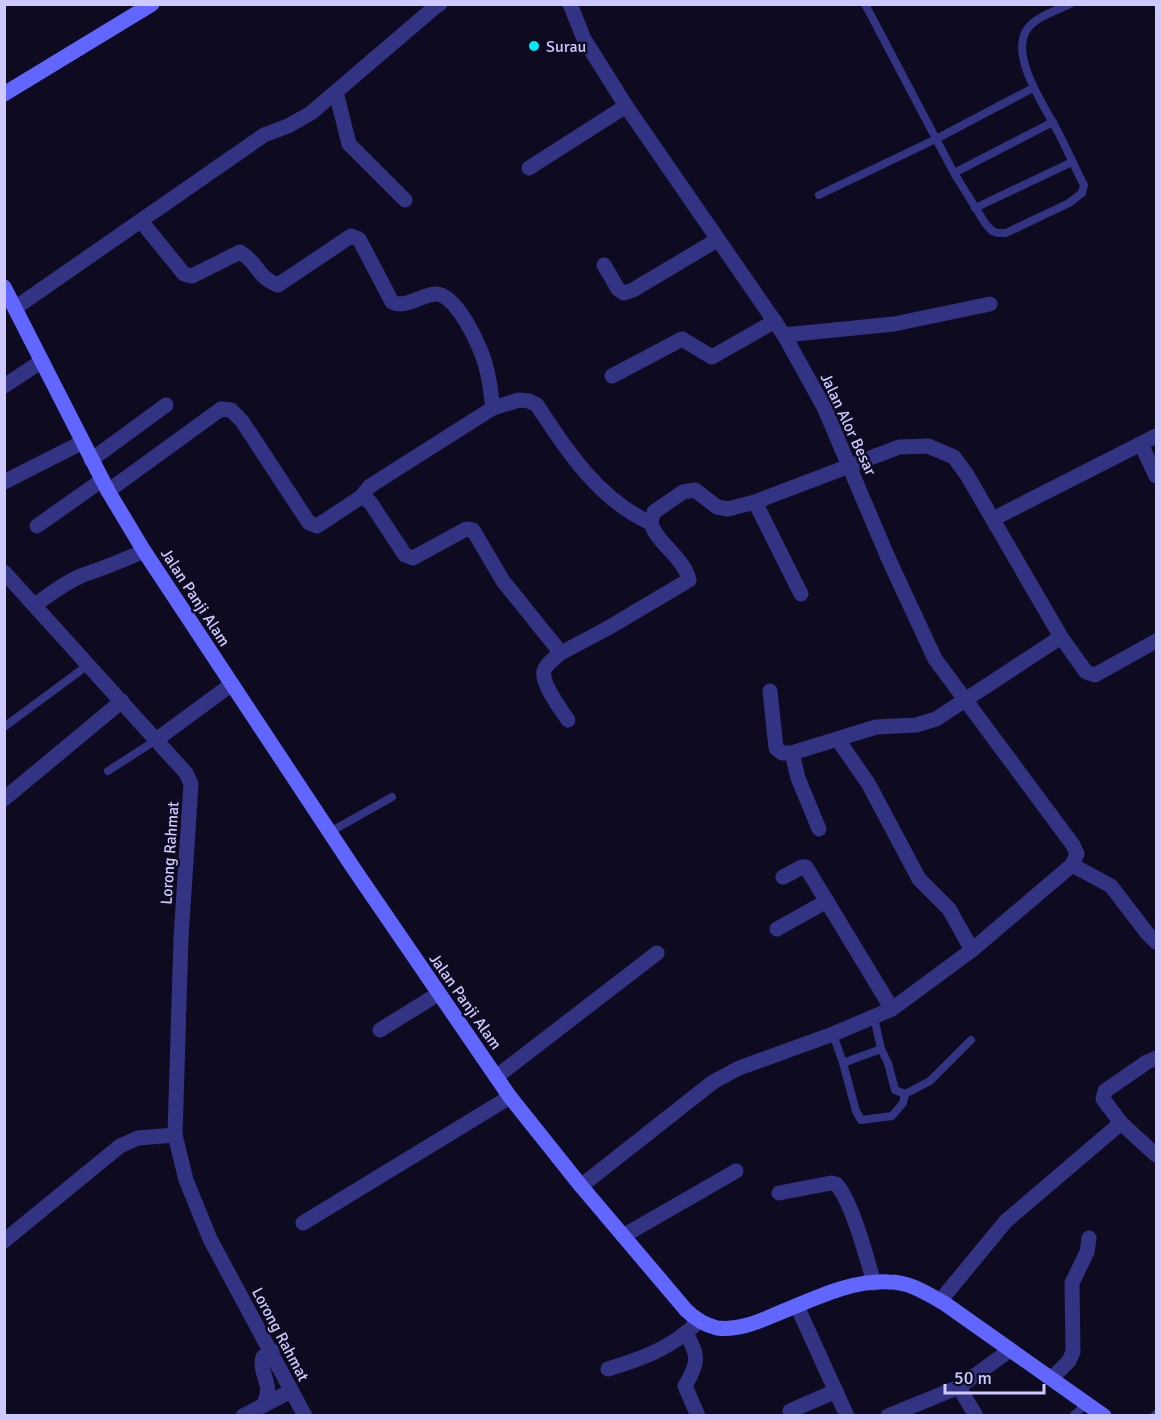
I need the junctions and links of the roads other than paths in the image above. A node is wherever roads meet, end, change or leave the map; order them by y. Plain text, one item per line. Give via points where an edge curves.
1 (152, 4) edge
2 (440, 4) edge
3 (570, 4) edge
4 (865, 4) edge
5 (1070, 4) edge
6 (1033, 88) junction
7 (336, 92) junction
8 (4, 94) edge
9 (626, 106) junction
10 (1053, 122) junction
11 (936, 139) junction
12 (1072, 162) junction
13 (529, 168) dead end
14 (954, 173) junction
15 (819, 195) dead end
16 (405, 200) dead end
17 (975, 208) junction
18 (141, 221) junction
19 (717, 240) junction
20 (604, 265) dead end
21 (4, 287) edge
22 (990, 304) dead end
23 (15, 308) junction
24 (775, 321) junction
25 (784, 335) junction
26 (42, 361) junction
27 (612, 376) dead end
28 (4, 386) edge
29 (166, 405) dead end
30 (493, 408) junction
31 (1156, 436) edge
32 (83, 442) junction
33 (1141, 444) junction
34 (91, 460) junction
35 (849, 464) junction
36 (1156, 476) edge
37 (4, 482) edge
38 (105, 485) junction
39 (361, 497) junction
40 (755, 502) junction
41 (993, 519) junction
42 (651, 523) junction
43 (38, 526) dead end
44 (144, 551) junction
45 (4, 572) edge
46 (801, 594) dead end
47 (34, 605) junction
48 (1061, 637) junction
49 (1156, 641) edge
50 (561, 653) junction
51 (88, 664) junction
52 (232, 684) junction
53 (770, 691) dead end
54 (122, 701) junction
55 (965, 701) junction
56 (568, 720) dead end
57 (4, 727) edge
58 (156, 740) junction
59 (838, 740) junction
60 (792, 753) junction
61 (108, 771) dead end
62 (392, 797) dead end
63 (4, 800) edge
64 (819, 829) dead end
65 (330, 832) junction
66 (1072, 865) junction
67 (783, 877) dead end
68 (827, 901) junction
69 (777, 929) dead end
70 (1156, 942) edge
71 (972, 950) junction
72 (657, 953) dead end
73 (438, 994) junction
74 (892, 1009) junction
75 (874, 1017) junction
76 (380, 1030) dead end
77 (833, 1034) junction
78 (971, 1040) dead end
79 (881, 1050) junction
80 (1156, 1058) edge
81 (843, 1063) junction
82 (496, 1077) junction
83 (905, 1094) junction
84 (510, 1097) junction
85 (1121, 1123) junction
86 (175, 1135) junction
87 (1156, 1155) edge
88 (736, 1171) dead end
89 (581, 1186) junction
90 (779, 1193) dead end
91 (303, 1223) dead end
92 (623, 1236) junction
93 (1089, 1238) dead end
94 (4, 1241) edge
95 (874, 1282) junction
96 (940, 1301) junction
97 (797, 1306) junction
98 (699, 1321) junction
99 (686, 1334) junction
100 (1010, 1350) junction
101 (272, 1351) junction
102 (608, 1369) dead end
103 (1052, 1378) junction
104 (959, 1387) junction
105 (291, 1391) junction
106 (836, 1391) junction
107 (1087, 1403) junction
108 (264, 1405) junction
109 (919, 1410) edge
110 (790, 1411) dead end
111 (243, 1416) edge
112 (304, 1416) edge
113 (698, 1416) edge
114 (847, 1416) edge
115 (888, 1416) edge
116 (976, 1416) edge
117 (1073, 1416) edge
118 (1104, 1416) edge

1 - 8 main road
2 - 7 street
3 - 9 street, Jalan Alor Besar via 584,39
4 - 11 lane
5 - 6 lane via 1027,30 1022,42
6 - 10 lane
6 - 11 lane
7 - 16 street via 349,144
7 - 18 street via 311,113 264,135
9 - 13 street
9 - 19 street, Jalan Alor Besar
10 - 12 lane
10 - 14 lane
11 - 14 lane
11 - 15 lane
12 - 17 lane
12 - 17 lane via 1084,185 1082,193 1006,233 992,231
14 - 17 lane
18 - 23 street
18 - 30 street via 184,274 192,276 240,252 249,257 265,281 278,285 351,236 359,239 392,302 400,304 434,294 452,301 486,365
19 - 20 street via 624,293
19 - 24 street, Jalan Alor Besar
21 - 23 main road, Jalan Panji Alam
22 - 25 street via 894,324
23 - 26 main road, Jalan Panji Alam
24 - 25 street, Jalan Alor Besar
24 - 27 street via 712,357 682,339
25 - 35 street, Jalan Alor Besar via 824,407
26 - 28 street
26 - 32 main road, Jalan Panji Alam
29 - 34 street
30 - 39 street via 370,486
30 - 42 street via 519,400 537,405 575,460 625,510
31 - 33 street
32 - 34 main road, Jalan Panji Alam
32 - 37 street
33 - 36 street
33 - 41 street
34 - 38 main road, Jalan Panji Alam
35 - 40 street
35 - 41 street via 899,447 928,446 954,458
35 - 55 street, Jalan Alor Besar via 920,629 935,659
38 - 39 street via 221,409 231,410 242,421 309,523 317,526
38 - 43 street
38 - 44 main road, Jalan Panji Alam
39 - 50 street via 370,502 405,555 413,558 466,529 473,530 503,581
40 - 42 street via 728,509 717,507 696,490 684,492 654,512
40 - 46 street
41 - 48 street
42 - 50 street via 687,570 689,580
44 - 47 street via 83,576
44 - 52 main road, Jalan Panji Alam
45 - 47 street, Lorong Rahmat
47 - 51 street, Lorong Rahmat
48 - 49 street via 1086,672 1095,675
48 - 55 street
50 - 56 street via 543,674
51 - 54 street, Lorong Rahmat
51 - 57 lane
52 - 58 street
52 - 65 main road, Jalan Panji Alam
53 - 60 street via 776,748
54 - 58 street, Lorong Rahmat
54 - 63 street
55 - 59 street via 936,719 916,725 876,727
55 - 66 street, Jalan Alor Besar via 1073,845 1077,854
58 - 61 lane
58 - 86 street, Lorong Rahmat via 186,773 192,799 181,938
59 - 60 street
59 - 71 street via 868,783 919,879 949,909
60 - 64 street
62 - 65 lane
65 - 73 main road, Jalan Panji Alam
66 - 70 street via 1113,888
66 - 71 street
67 - 68 street via 806,867
68 - 69 street
68 - 74 street
71 - 74 street
72 - 82 street
73 - 76 street
73 - 82 main road, Jalan Panji Alam
74 - 75 street
75 - 77 street
75 - 79 lane
77 - 81 lane
77 - 89 street via 739,1068 713,1082
78 - 83 lane via 930,1081
79 - 81 lane
79 - 83 lane via 895,1090
80 - 85 street via 1104,1091 1103,1099
81 - 83 lane via 861,1120 892,1116
82 - 84 main road, Jalan Panji Alam
84 - 89 main road, Jalan Panji Alam
84 - 91 street
85 - 87 street
85 - 96 street via 1006,1221
86 - 94 street via 138,1138 120,1146
86 - 101 street, Lorong Rahmat via 186,1180 210,1239
88 - 92 street
89 - 92 main road, Jalan Panji Alam
90 - 95 street via 836,1184
92 - 98 main road, Jalan Panji Alam
93 - 103 street via 1087,1252 1072,1283 1073,1352
95 - 96 main road via 916,1287
95 - 97 main road via 835,1291
96 - 100 main road
97 - 98 main road via 746,1326 718,1328
97 - 106 street
98 - 99 street
99 - 102 street via 639,1359
99 - 113 street via 696,1363 685,1386
100 - 103 main road
100 - 104 street
101 - 105 street, Lorong Rahmat
101 - 108 street via 262,1361 268,1388
103 - 107 main road
104 - 109 street
104 - 116 street
105 - 108 street
105 - 112 street, Lorong Rahmat
106 - 110 street
106 - 114 street
107 - 117 lane
107 - 118 main road
108 - 111 street
109 - 115 street

